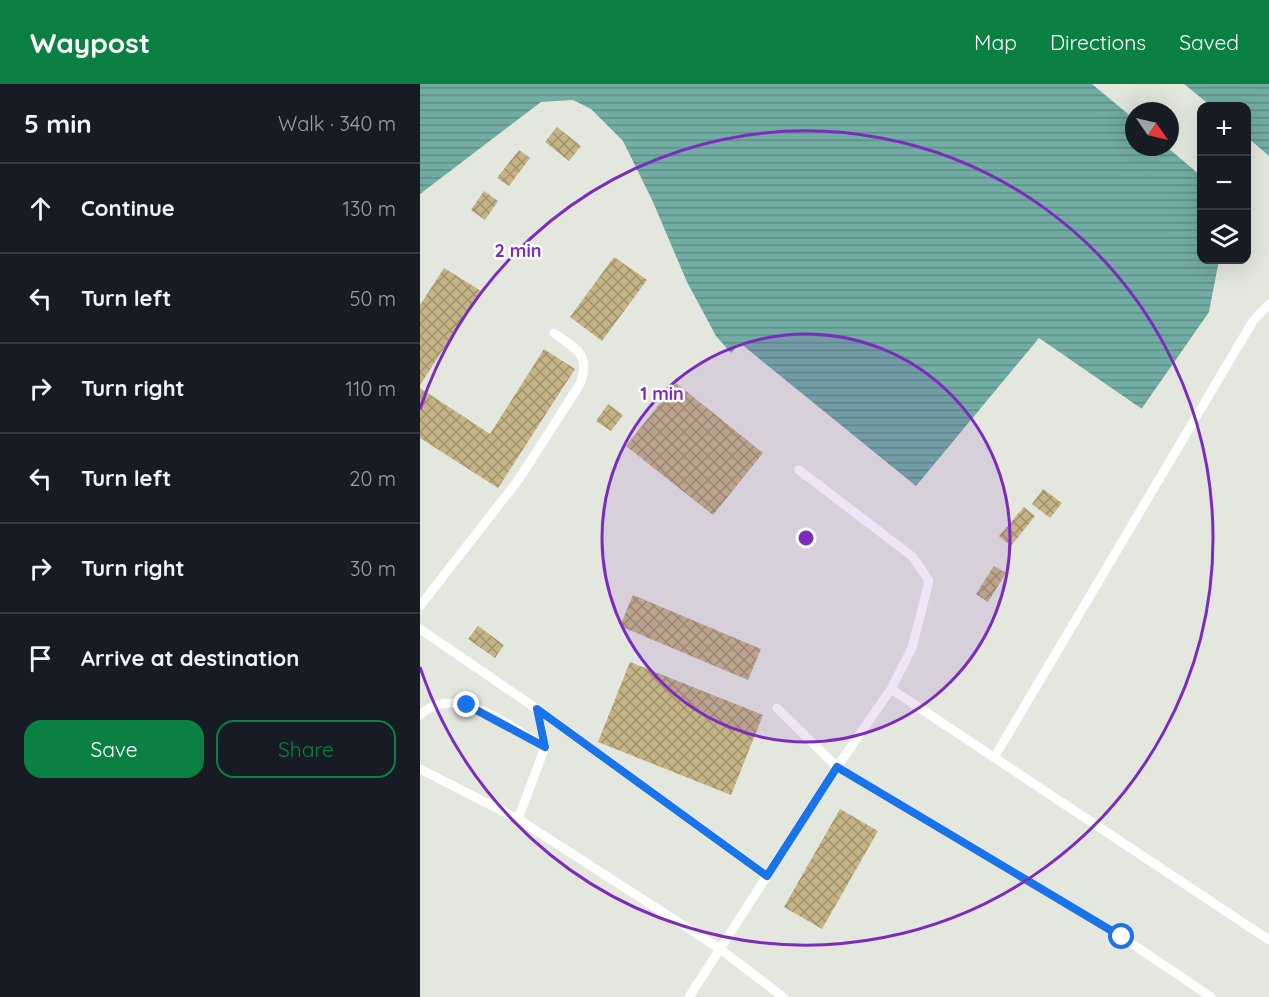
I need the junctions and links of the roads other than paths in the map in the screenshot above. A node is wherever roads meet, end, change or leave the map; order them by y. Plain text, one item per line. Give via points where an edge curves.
1 (1269, 304) edge
2 (554, 333) dead end
3 (799, 470) dead end
4 (420, 606) edge
5 (420, 629) edge
6 (891, 689) junction
7 (777, 708) dead end
8 (537, 709) junction
9 (420, 715) edge
10 (545, 747) junction
11 (995, 756) junction
12 (837, 767) junction
13 (420, 769) edge
14 (518, 819) junction
15 (767, 876) junction
16 (1269, 940) edge
17 (720, 949) junction
18 (689, 997) edge
19 (783, 997) edge
20 (1211, 997) edge

1 - 11 lane via 1253,321
2 - 4 lane via 582,355 586,368 580,384 519,479
3 - 6 lane via 913,557 929,580 912,648
5 - 8 lane
6 - 11 lane
6 - 12 lane
7 - 12 lane
8 - 10 lane
8 - 15 lane
9 - 10 lane via 433,705 467,705
10 - 14 lane
11 - 16 lane
12 - 15 lane
12 - 20 lane via 1122,937
13 - 14 lane
14 - 17 lane
15 - 17 lane
17 - 18 lane
17 - 19 lane

